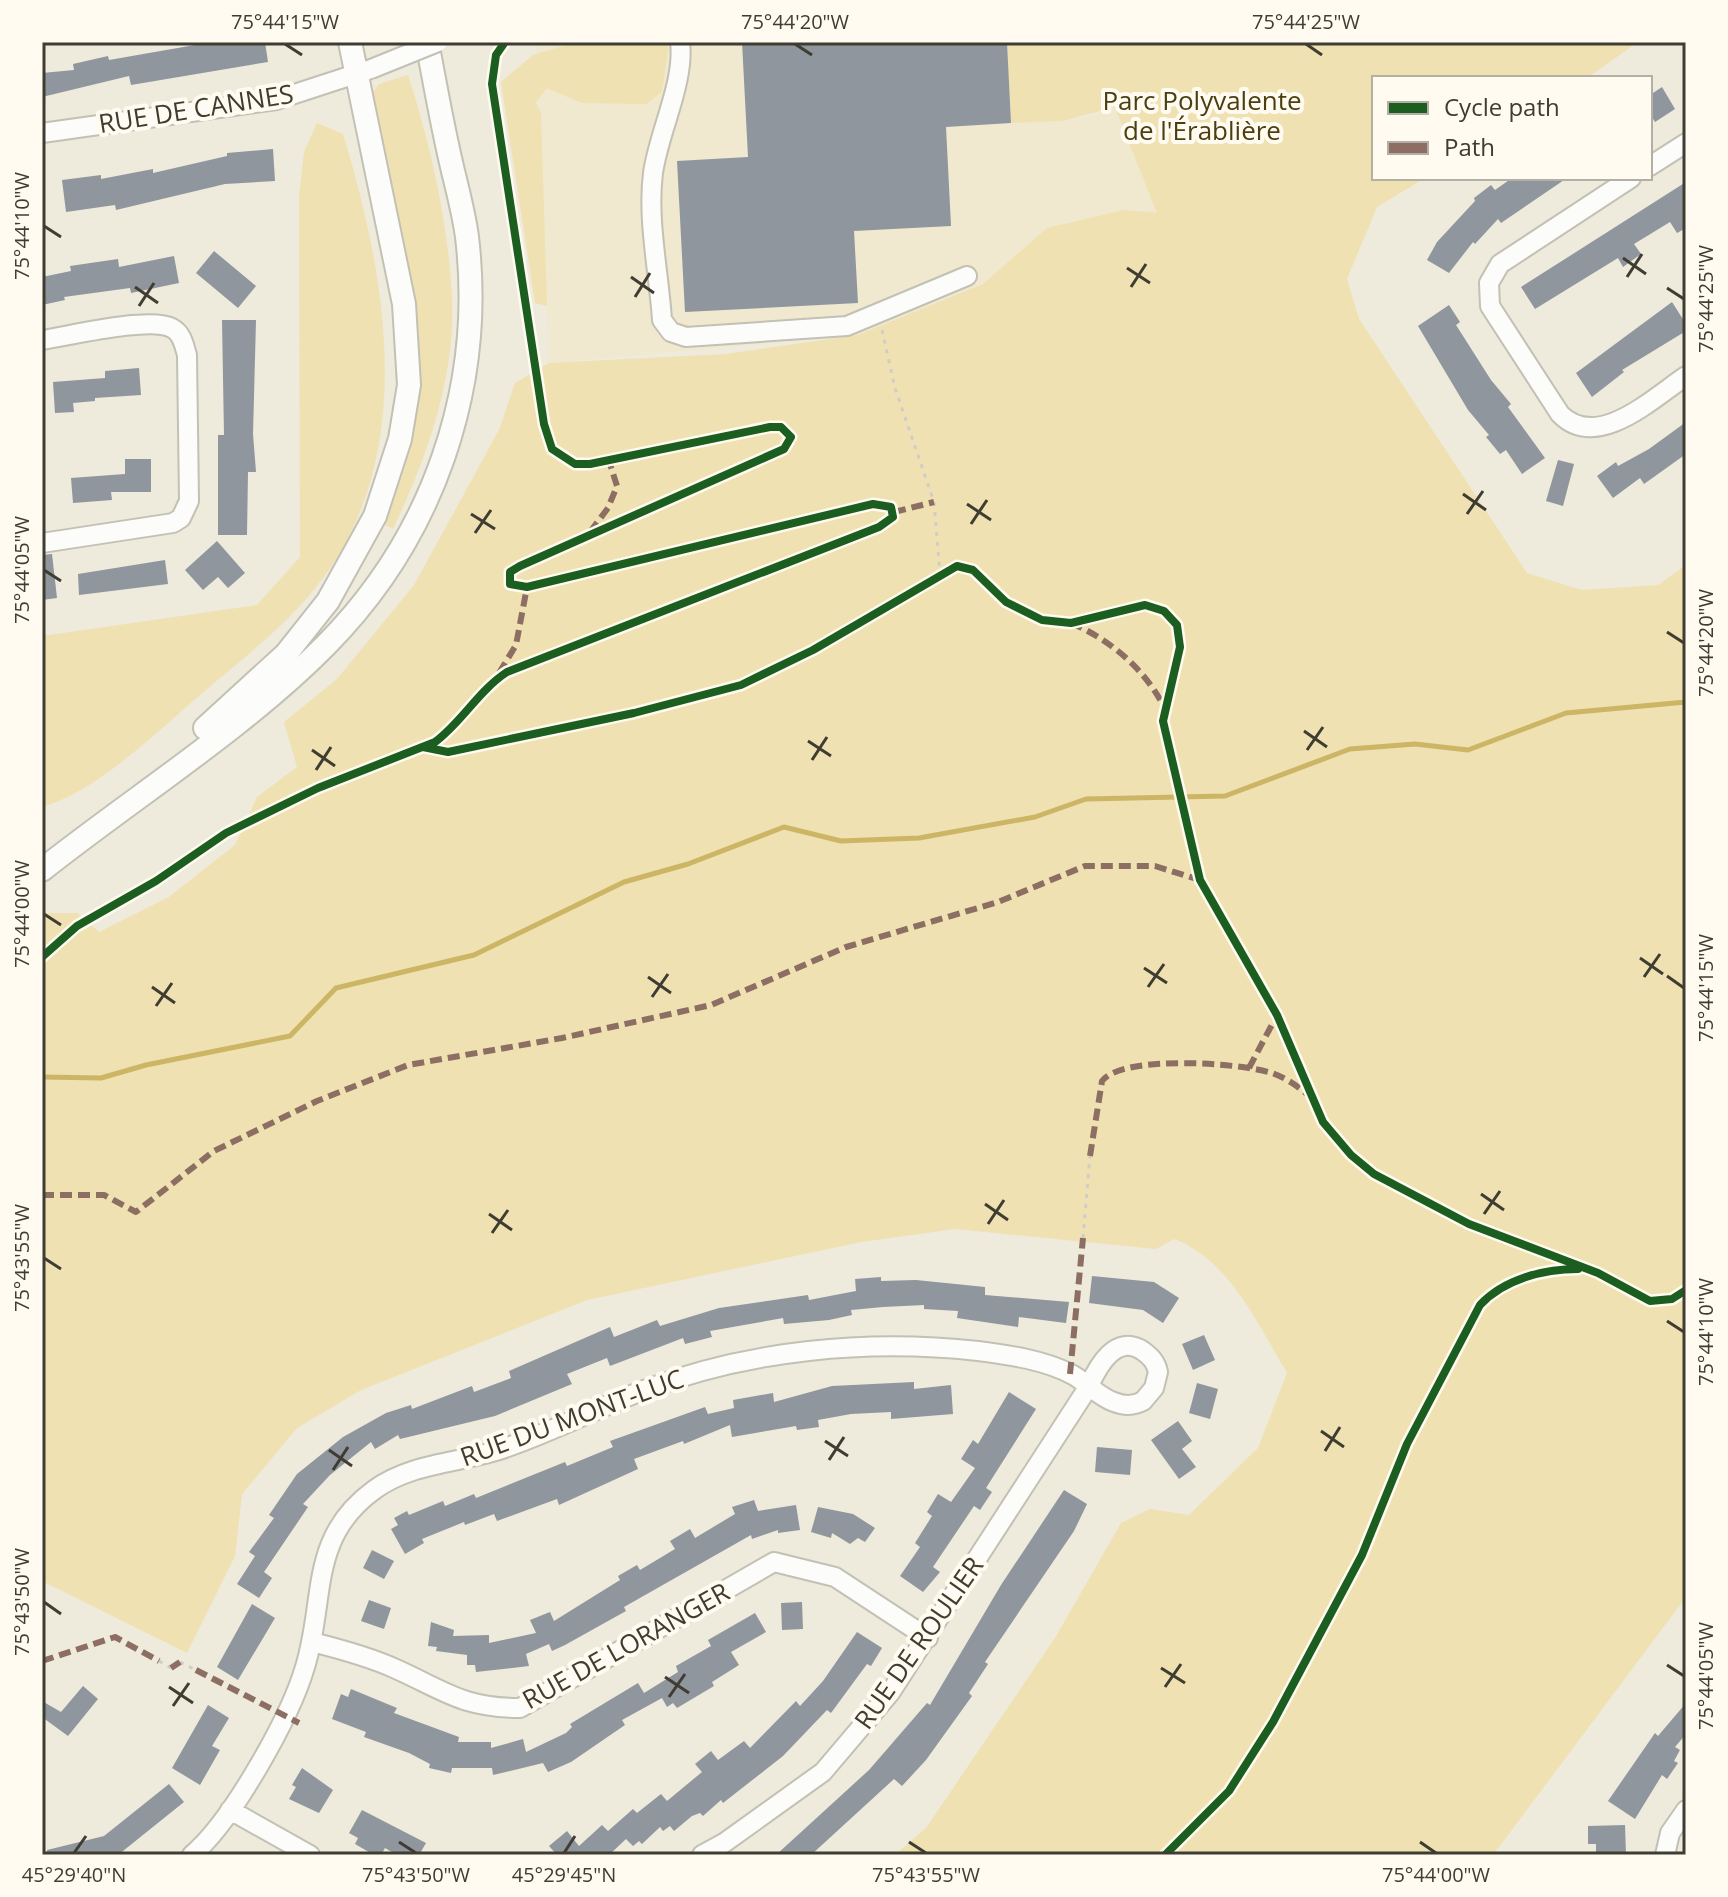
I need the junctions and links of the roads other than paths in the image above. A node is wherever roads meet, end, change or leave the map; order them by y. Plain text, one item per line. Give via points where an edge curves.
1 (350, 42) edge
2 (429, 42) edge
3 (438, 42) edge
4 (680, 42) edge
5 (363, 71) junction
6 (42, 133) edge
7 (1686, 143) edge
8 (1652, 165) edge
9 (1628, 180) edge
10 (967, 276) dead end
11 (42, 340) edge
12 (1686, 376) edge
13 (42, 543) edge
14 (63, 853) junction
15 (42, 870) edge
16 (1089, 1386) joint
17 (928, 1638) junction
18 (312, 1642) junction
19 (230, 1810) junction
20 (1686, 1810) edge
21 (192, 1855) edge
22 (310, 1855) edge
23 (702, 1855) edge
24 (1665, 1855) edge

1 - 5 main road
2 - 14 main road via 467,238 469,340 454,423 425,504 386,572 324,647 256,707
3 - 5 street, RUE DE CANNES, bridge
4 - 10 street via 677,85 652,177 662,320 671,332 686,337 847,326
5 - 6 street, RUE DE CANNES via 276,100
5 - 14 main road via 408,333 405,411 383,496 344,575 286,654
7 - 8 street
9 - 12 street via 1500,264 1489,283 1490,306 1560,414 1576,426 1613,423
11 - 13 street via 151,324 179,335 187,355 189,501 173,523
14 - 15 main road
16 - 17 street, RUE DE ROULIER
16 - 18 street, RUE DU MONT-LUC via 1070,1374 1009,1356 881,1347 783,1355 647,1389 515,1444 413,1471 374,1490 341,1523 325,1554
17 - 18 street, RUE DE LORANGER via 835,1577 774,1562 520,1708 486,1708 453,1699 394,1668
17 - 23 street, RUE DE ROULIER via 890,1693 823,1772
18 - 19 street, RUE DU MONT-LUC via 285,1716
19 - 21 street, RUE DU MONT-LUC
19 - 22 street
20 - 24 street via 1670,1833

